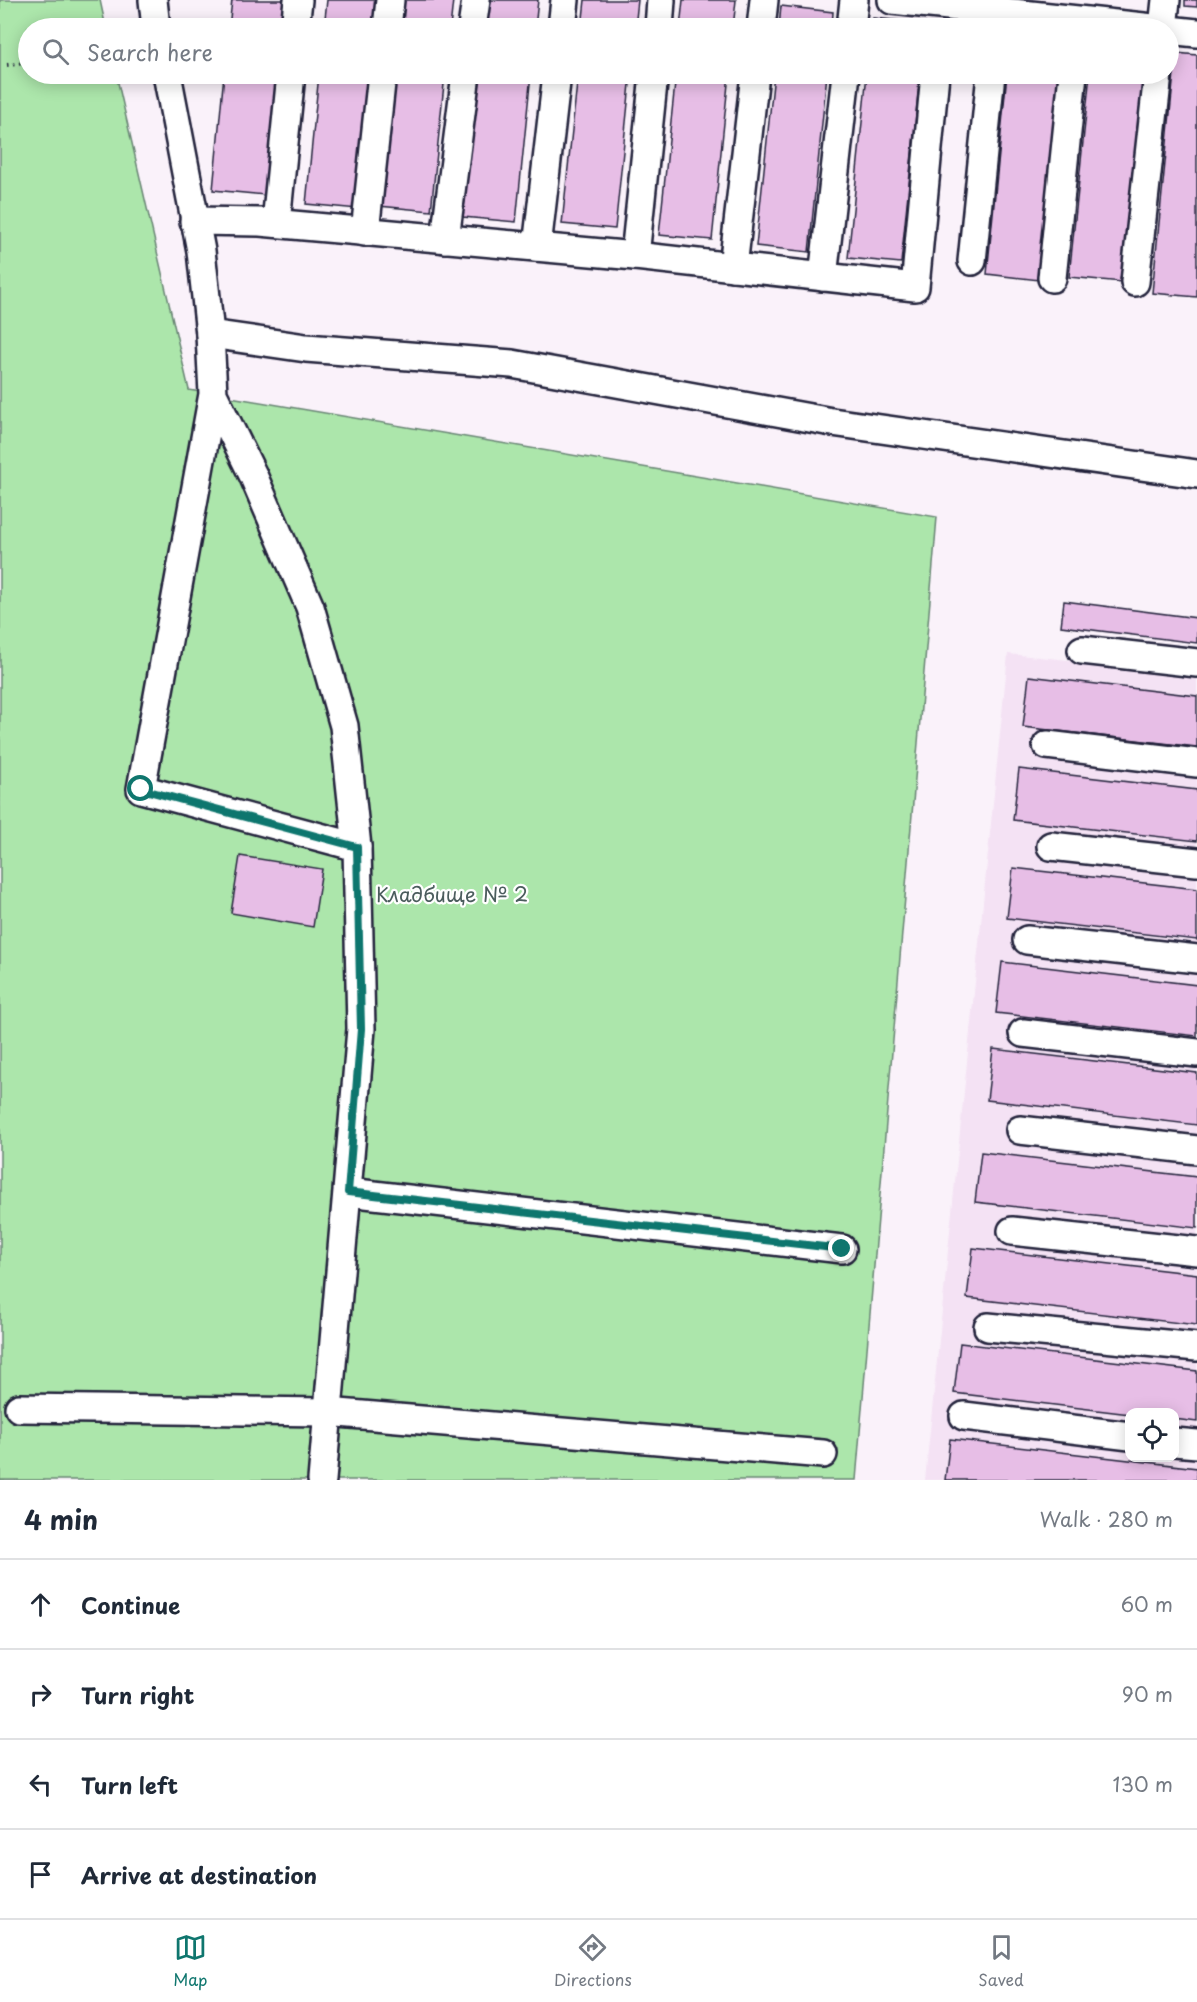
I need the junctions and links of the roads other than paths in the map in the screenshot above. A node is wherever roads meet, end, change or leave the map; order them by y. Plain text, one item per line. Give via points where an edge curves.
1 (153, 0) edge
2 (298, 0) edge
3 (390, 0) edge
4 (476, 0) edge
5 (565, 0) edge
6 (662, 0) edge
7 (764, 0) edge
8 (854, 0) edge
9 (892, 0) edge
10 (1166, 0) edge
11 (941, 11) edge
12 (997, 13) edge
13 (1079, 16) edge
14 (155, 18) edge
15 (296, 18) edge
16 (388, 18) edge
17 (473, 18) edge
18 (563, 18) edge
19 (659, 18) edge
20 (762, 18) edge
21 (852, 18) edge
22 (1163, 18) edge
23 (1179, 31) edge
24 (1197, 33) edge
25 (169, 84) edge
26 (290, 84) edge
27 (381, 84) edge
28 (465, 84) edge
29 (556, 84) edge
30 (653, 84) edge
31 (754, 84) edge
32 (845, 84) edge
33 (934, 84) edge
34 (990, 84) edge
35 (1072, 84) edge
36 (1157, 84) edge
37 (194, 222) junction
38 (276, 223) junction
39 (365, 232) junction
40 (446, 239) junction
41 (537, 247) junction
42 (635, 256) junction
43 (972, 261) dead end
44 (733, 267) junction
45 (823, 277) junction
46 (1052, 278) dead end
47 (1135, 282) dead end
48 (210, 334) junction
49 (213, 394) junction
50 (1197, 474) edge
51 (1082, 650) dead end
52 (1197, 663) edge
53 (1047, 745) dead end
54 (1197, 764) edge
55 (1052, 846) dead end
56 (357, 847) junction
57 (1197, 862) edge
58 (1028, 940) dead end
59 (1197, 960) edge
60 (1023, 1033) dead end
61 (1197, 1053) edge
62 (1020, 1130) dead end
63 (1197, 1150) edge
64 (348, 1192) junction
65 (1012, 1231) dead end
66 (842, 1249) dead end
67 (1197, 1251) edge
68 (988, 1327) dead end
69 (1197, 1347) edge
70 (19, 1408) dead end
71 (327, 1412) junction
72 (964, 1416) dead end
73 (1125, 1435) edge
74 (1179, 1442) edge
75 (1197, 1444) edge
76 (823, 1454) dead end
77 (322, 1480) edge

1 - 14 street
2 - 15 street
3 - 16 street
4 - 17 street
5 - 18 street
6 - 19 street
7 - 20 street
8 - 21 street
9 - 11 street
10 - 22 street
11 - 12 street
12 - 13 street
23 - 24 street
25 - 37 street
26 - 38 street
27 - 39 street
28 - 40 street
29 - 41 street
30 - 42 street
31 - 44 street
32 - 45 street
33 - 45 street via 915,287
34 - 43 street
35 - 46 street
36 - 47 street
37 - 38 street
37 - 48 street
38 - 39 street
39 - 40 street
40 - 41 street
41 - 42 street
42 - 44 street
44 - 45 street
48 - 49 street
48 - 50 street via 306,348 512,364 832,422
49 - 56 street via 310,607 344,726
49 - 56 street via 141,789
51 - 52 street
53 - 54 street
55 - 57 street
56 - 64 street via 361,1029
58 - 59 street
60 - 61 street
62 - 63 street
64 - 66 street
64 - 71 street
65 - 67 street
68 - 69 street
70 - 71 street
71 - 76 street
71 - 77 street
72 - 73 street
74 - 75 street

